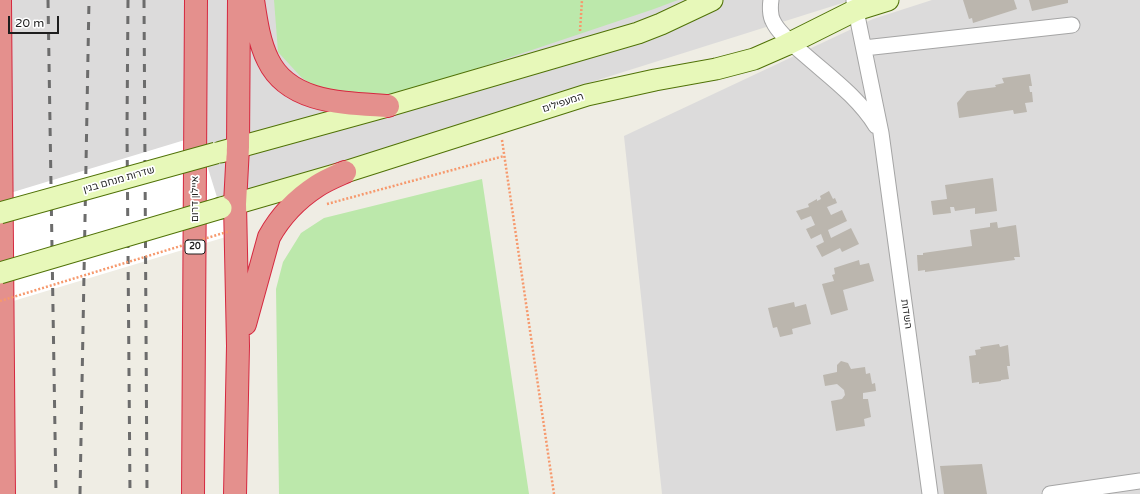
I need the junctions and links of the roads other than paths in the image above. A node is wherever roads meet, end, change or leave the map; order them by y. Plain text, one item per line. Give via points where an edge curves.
1 (196, 0) edge
2 (238, 0) edge
3 (253, 0) edge
4 (712, 0) edge
5 (771, 0) edge
6 (888, 0) edge
7 (0, 1) edge
8 (855, 5) edge
9 (1072, 25) dead end
10 (790, 42) junction
11 (864, 48) junction
12 (388, 106) junction
13 (881, 133) junction
14 (238, 147) junction
15 (345, 172) junction
16 (228, 206) junction
17 (0, 213) edge
18 (0, 273) edge
19 (238, 346) junction
20 (1140, 481) edge
21 (4, 494) edge
22 (193, 494) edge
23 (236, 494) edge
24 (930, 494) edge
25 (1050, 494) edge

1 - 22 highway, איילון דרום / 20
2 - 14 highway
3 - 12 highway via 267,59 275,72 288,84 315,98
4 - 12 street via 638,33
5 - 10 street, השדות via 773,22
6 - 8 street, המעפילים
7 - 21 highway
8 - 10 street, המעפילים
8 - 11 street, השדות
9 - 11 street
10 - 13 street, השדות via 864,108
10 - 15 street, המעפילים via 754,59 587,96
11 - 13 street, השדות
12 - 14 street
13 - 24 street, השדות
14 - 16 highway
14 - 17 street, שדרות מנחם בגין, bridge
15 - 16 street, המעפילים
15 - 19 highway via 318,185 300,198 276,225 269,237
16 - 18 street, bridge
16 - 19 highway via 233,230
19 - 23 highway
20 - 25 street

